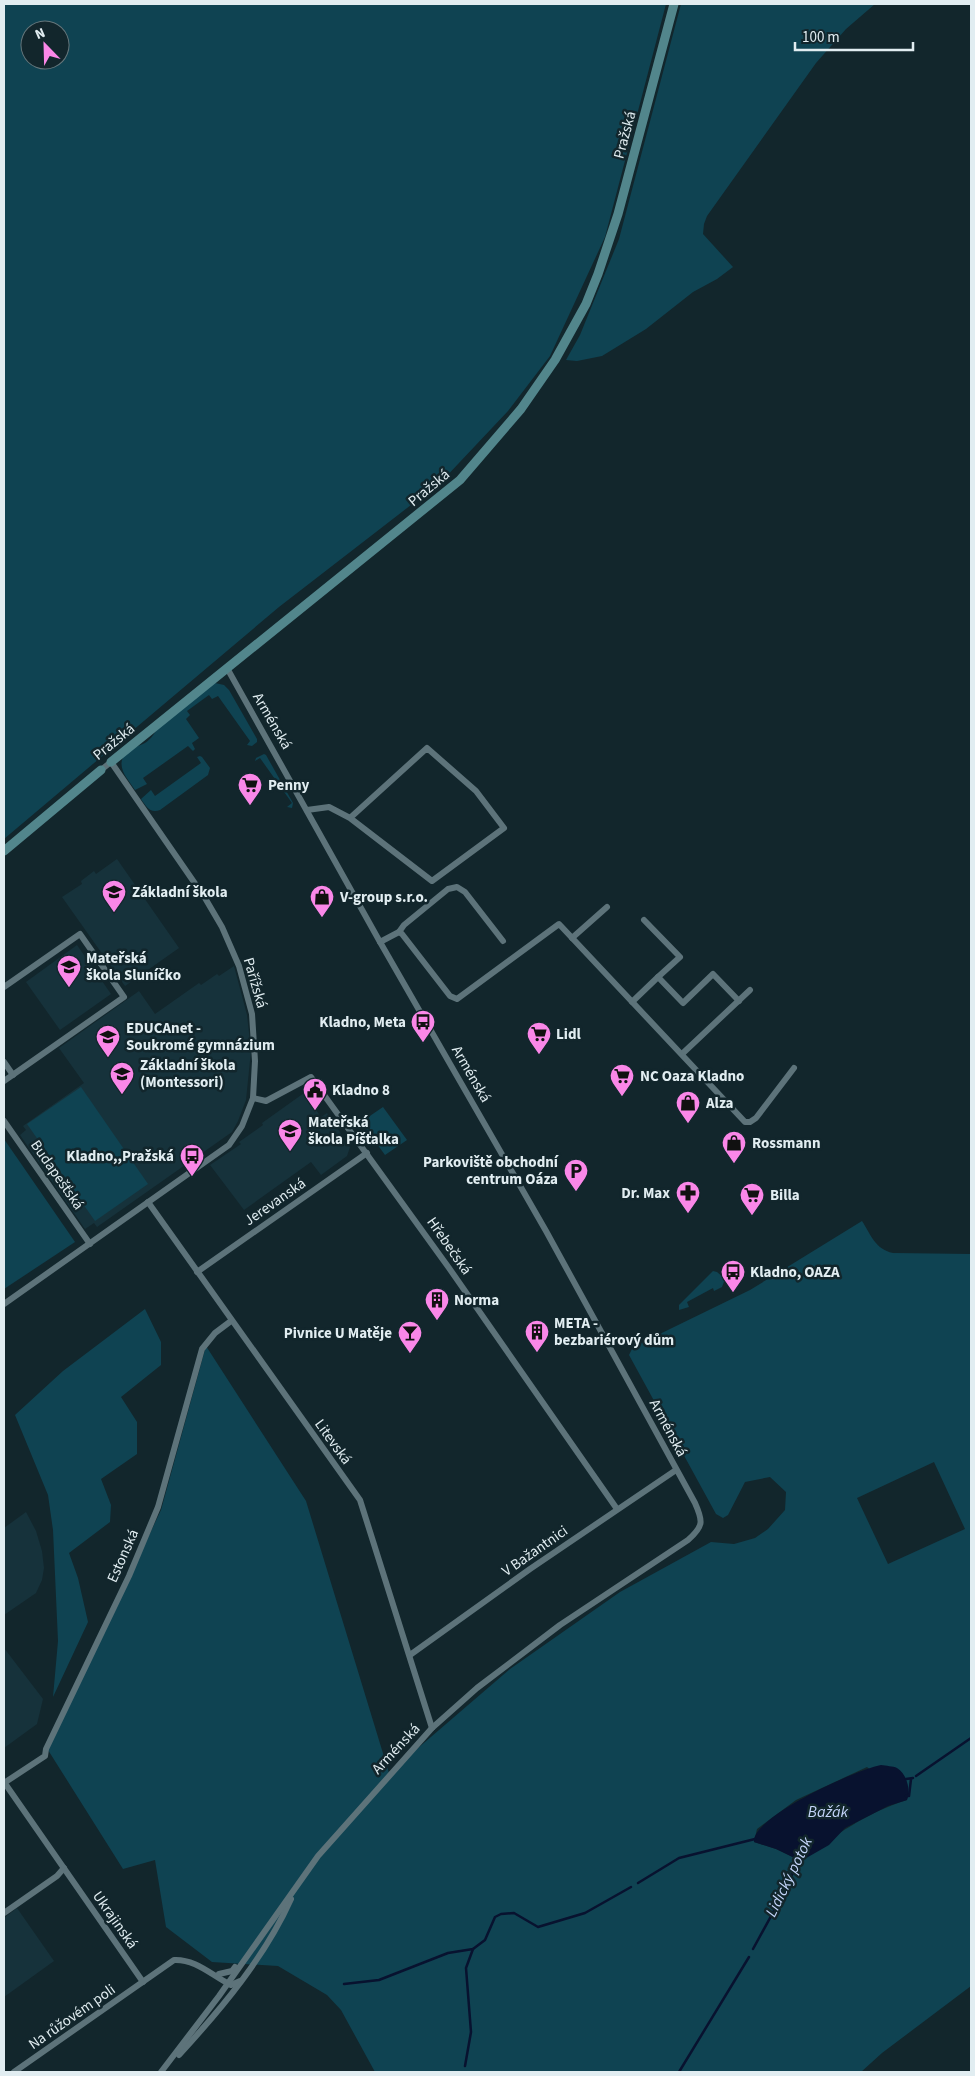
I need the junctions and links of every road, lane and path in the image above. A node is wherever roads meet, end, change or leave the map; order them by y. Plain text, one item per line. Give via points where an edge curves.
1 (674, 4) edge
2 (227, 668) junction
3 (111, 762) junction
4 (101, 770) joint
5 (307, 810) junction
6 (350, 818) junction
7 (4, 851) edge
8 (607, 908) dead end
9 (644, 920) dead end
10 (399, 932) junction
11 (572, 938) junction
12 (503, 941) dead end
13 (380, 942) junction
14 (658, 977) junction
15 (4, 987) edge
16 (750, 990) dead end
17 (738, 1001) junction
18 (632, 1002) junction
19 (682, 1054) junction
20 (4, 1062) edge
21 (794, 1068) dead end
22 (13, 1075) junction
23 (4, 1081) edge
24 (252, 1098) junction
25 (4, 1121) edge
26 (367, 1153) junction
27 (148, 1202) junction
28 (90, 1244) junction
29 (197, 1272) junction
30 (4, 1304) edge
31 (231, 1321) junction
32 (676, 1470) junction
33 (617, 1509) junction
34 (410, 1655) junction
35 (432, 1728) junction
36 (4, 1783) edge
37 (64, 1868) junction
38 (297, 1884) junction
39 (286, 1900) junction
40 (4, 1913) edge
41 (218, 1975) junction
42 (240, 1981) junction
43 (143, 1982) junction
44 (227, 1983) junction
45 (218, 1996) junction
46 (182, 2051) junction
47 (14, 2072) edge
48 (162, 2072) edge

1 - 2 street, Pražská via 611,239 586,304 555,360 521,410 460,480
2 - 3 street, Pražská
2 - 5 street, Arménská
3 - 4 street, Pražská
3 - 24 street, Pařížská via 205,898 239,966 252,1014 255,1061
4 - 7 street, Pražská
5 - 6 street via 329,807
5 - 13 street, Arménská
6 - 6 street via 427,748 476,791 504,828 432,881
8 - 11 street
9 - 14 street via 680,957
10 - 11 street via 450,996 457,999 559,924
10 - 12 street via 448,890 457,887 466,892
10 - 13 street
11 - 18 street
13 - 32 street, Arménská via 546,1231
14 - 17 street via 683,1003 713,974
14 - 18 street
15 - 22 street via 80,934 124,997
16 - 17 street
17 - 19 street
18 - 19 street
19 - 21 street via 745,1122 756,1118
20 - 22 street
22 - 23 street
24 - 26 street, Hřebečská via 266,1101 311,1077
24 - 27 street, Pařížská via 242,1126 229,1144
25 - 28 street, Budapešťská
26 - 29 street, Jerevanská
26 - 33 street, Hřebečská
27 - 28 street, Pařížská
27 - 29 street, Litevská
28 - 30 street, Pařížská
29 - 31 street, Litevská
31 - 34 street, Litevská via 360,1500
31 - 36 street, Estonská via 215,1332 202,1349 158,1507 45,1756
32 - 33 street, V Bažantnici
32 - 35 street, Arménská via 700,1514 698,1532 577,1612 508,1663
33 - 34 street, V Bažantnici
34 - 35 street, Litevská
35 - 38 street, Arménská
36 - 37 street, Ukrajinská
37 - 40 street
37 - 43 street, Ukrajinská
38 - 39 street, Arménská
38 - 42 street via 281,1920
39 - 41 street via 232,1971
39 - 44 street, Arménská
41 - 43 street via 184,1960 174,1960
41 - 44 street via 226,1978
41 - 45 street
42 - 44 street via 231,1985
42 - 46 street via 213,2018
43 - 47 street, Na růžovém poli
44 - 45 street, Arménská
44 - 46 street via 228,1992
45 - 48 street, Arménská
46 - 48 street

